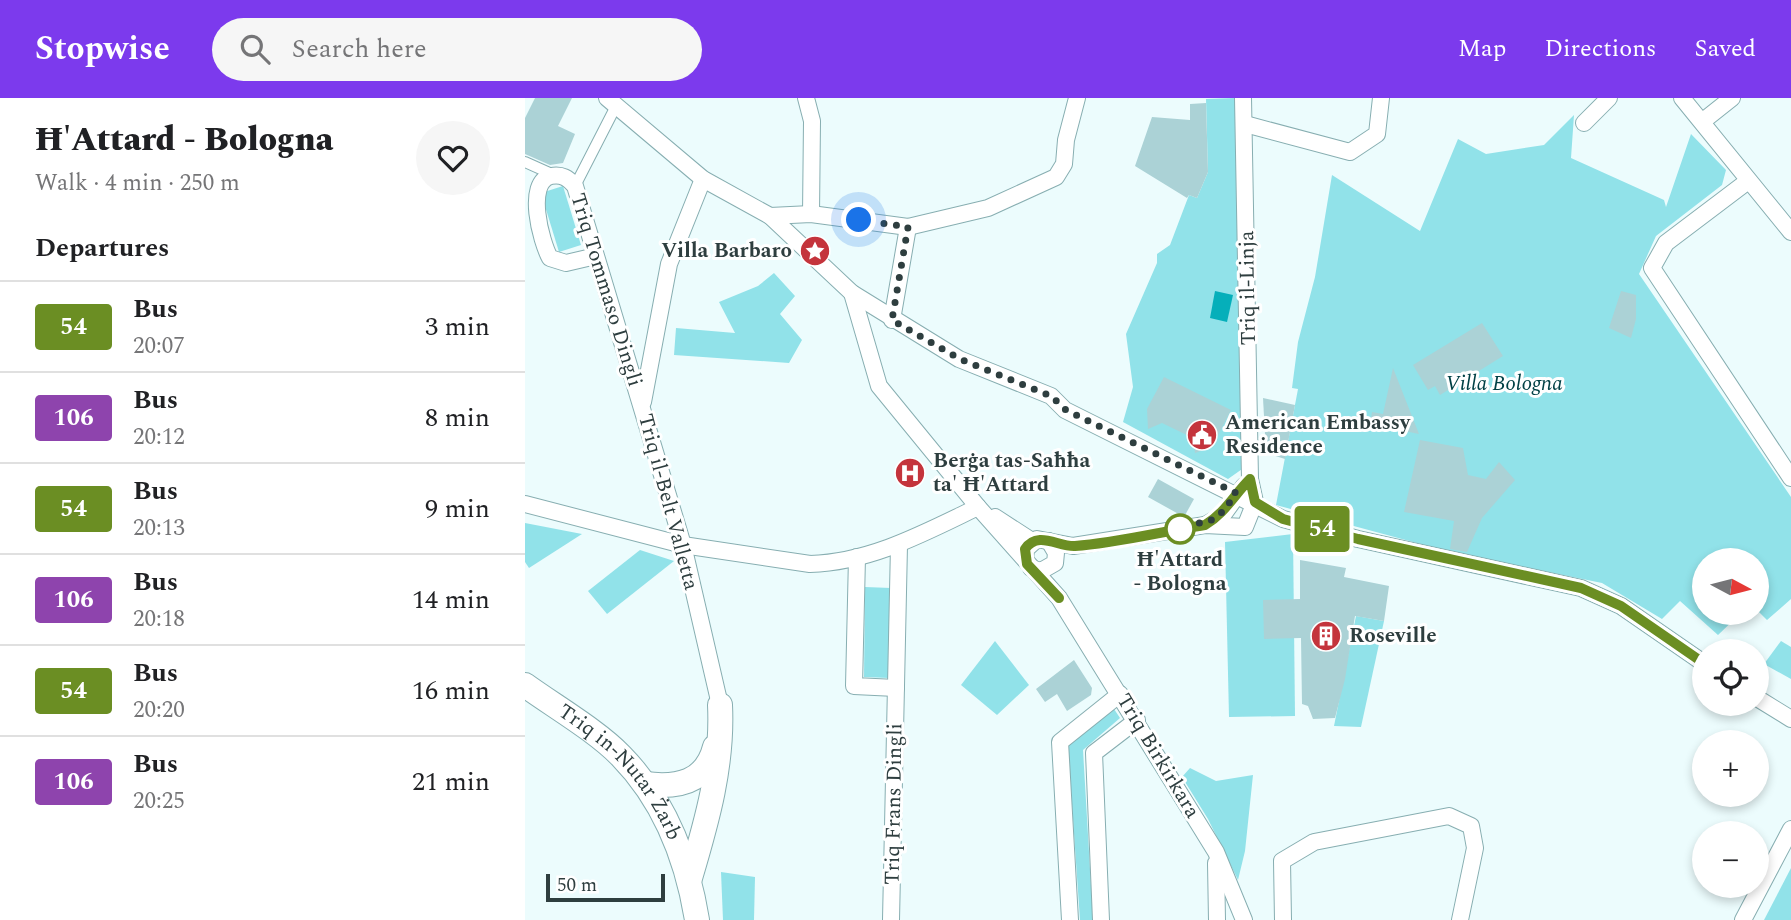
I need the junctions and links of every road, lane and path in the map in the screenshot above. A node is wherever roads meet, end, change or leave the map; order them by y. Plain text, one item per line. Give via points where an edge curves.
1 (806, 98) edge
2 (1077, 98) edge
3 (1243, 98) edge
4 (1381, 98) edge
5 (1609, 98) edge
6 (1682, 98) edge
7 (1732, 98) edge
8 (611, 103) edge
9 (1703, 121) junction
10 (1584, 123) dead end
11 (1245, 124) junction
12 (525, 162) edge
13 (565, 179) junction
14 (703, 179) junction
15 (1748, 181) junction
16 (811, 214) junction
17 (770, 216) junction
18 (908, 227) junction
19 (1791, 232) edge
20 (596, 256) junction
21 (852, 293) junction
22 (892, 320) junction
23 (642, 404) junction
24 (1791, 478) edge
25 (1250, 479) junction
26 (1236, 493) junction
27 (1255, 502) junction
28 (525, 504) edge
29 (978, 507) junction
30 (1205, 525) junction
31 (1041, 541) junction
32 (683, 545) junction
33 (899, 545) junction
34 (1073, 546) junction
35 (857, 557) junction
36 (1054, 563) junction
37 (1028, 564) junction
38 (1059, 598) junction
39 (1692, 655) edge
40 (525, 685) edge
41 (896, 688) junction
42 (1120, 694) junction
43 (720, 705) junction
44 (1769, 705) edge
45 (1791, 719) edge
46 (1136, 720) junction
47 (645, 784) junction
48 (1791, 829) edge
49 (1216, 852) junction
50 (690, 878) junction
51 (698, 920) edge
52 (891, 920) edge
53 (1070, 920) edge
54 (1101, 920) edge
55 (1217, 920) edge
56 (1244, 920) edge
57 (1283, 920) edge
58 (1460, 920) edge
59 (1743, 920) edge

1 - 16 street via 812,121
2 - 18 street via 1064,164 1056,177 988,208
3 - 11 street, Triq il-Linja
4 - 11 street via 1377,134 1350,152
5 - 10 street
6 - 9 street
7 - 9 street
8 - 13 street
8 - 14 street
9 - 15 street
11 - 25 street, Triq il-Linja
12 - 13 street
13 - 20 street, Triq Tommaso Dingli
13 - 20 street via 544,178 537,186 535,198 546,251 557,262
14 - 17 street
14 - 23 street, Triq il-Belt Valletta via 669,264
15 - 19 street
15 - 24 street via 1666,243 1652,268
16 - 17 street
16 - 18 street
17 - 21 street
18 - 22 street
20 - 23 street, Triq Tommaso Dingli
21 - 22 street
21 - 29 street, Triq Birkirkara via 879,386
22 - 26 street via 960,359 1051,396 1066,410
23 - 32 street, Triq il-Belt Valletta
25 - 26 street
25 - 27 street, Triq il-Linja
26 - 27 street
26 - 30 street via 1223,515
27 - 30 street via 1245,527
27 - 39 street via 1283,519 1607,597
28 - 32 street
29 - 31 street, Triq Birkirkara
29 - 33 street
29 - 37 street, Triq Birkirkara
30 - 34 street
31 - 34 street
31 - 36 street, Triq Birkirkara via 1055,548
31 - 37 street via 1025,549
32 - 35 street via 810,564
32 - 43 street, Triq il-Belt Valletta
33 - 35 street
33 - 41 street, Triq Frans Dingli
34 - 36 street
35 - 41 street via 854,686
36 - 37 street via 1041,572
36 - 38 street, Triq Birkirkara
37 - 38 street, Triq Birkirkara
38 - 42 street, Triq Birkirkara
40 - 47 highway, Triq in-Nutar Żarb via 620,755
41 - 52 street, Triq Frans Dingli
42 - 46 street, Triq Birkirkara
42 - 53 street via 1060,742
43 - 47 highway via 712,759 700,774 670,787
43 - 50 highway via 722,745
44 - 45 street
46 - 49 street, Triq Birkirkara
46 - 54 street via 1094,753
47 - 50 highway, Triq in-Nutar Żarb via 667,817
48 - 59 street
49 - 55 street
49 - 56 street, Triq Birkirkara
50 - 51 highway, Triq in-Nutar Żarb
57 - 58 street via 1282,861 1314,842 1449,816 1471,826 1475,848

